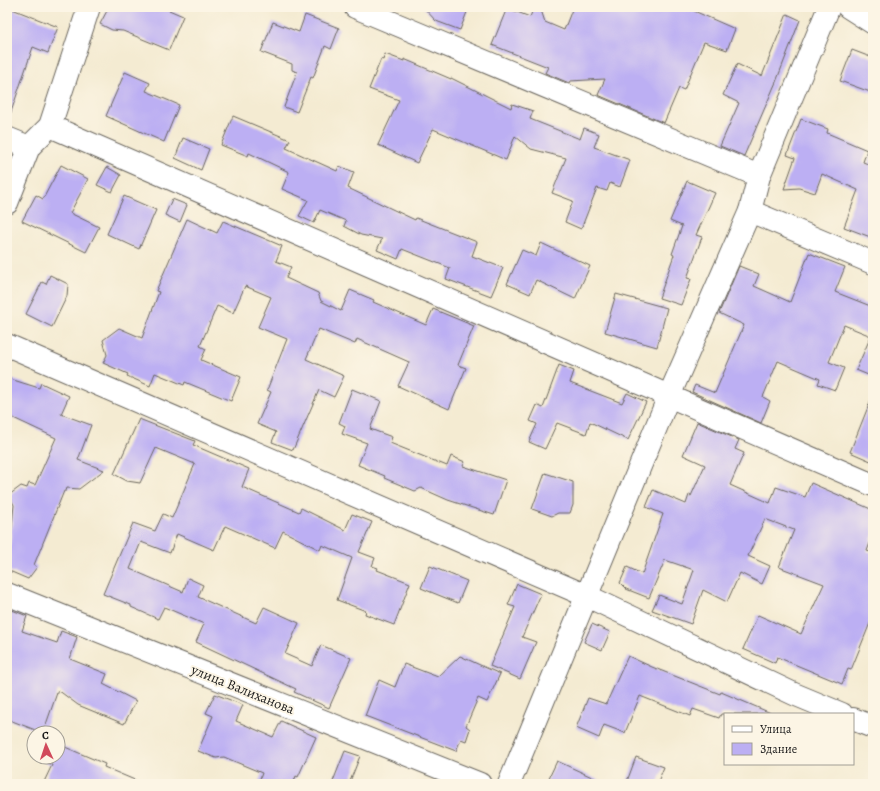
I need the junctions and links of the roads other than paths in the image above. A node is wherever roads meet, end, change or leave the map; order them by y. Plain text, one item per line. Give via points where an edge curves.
1 (89, 7) edge
2 (355, 7) edge
3 (829, 7) edge
4 (848, 7) edge
5 (873, 23) edge
6 (50, 126) junction
7 (7, 138) edge
8 (29, 148) junction
9 (759, 176) junction
10 (7, 203) edge
11 (750, 211) junction
12 (873, 263) edge
13 (7, 345) edge
14 (669, 396) junction
15 (873, 485) edge
16 (7, 594) edge
17 (587, 596) junction
18 (840, 713) edge
19 (854, 719) edge
20 (873, 727) edge
21 (480, 784) edge
22 (509, 784) edge

1 - 6 street
2 - 9 street
3 - 9 street
4 - 5 street
6 - 8 street
6 - 14 street
7 - 8 street
8 - 10 street
9 - 11 street
11 - 12 street
11 - 14 street
13 - 17 street
14 - 15 street
14 - 17 street
16 - 21 street, улица Валиханова
17 - 18 street
17 - 22 street
19 - 20 street

